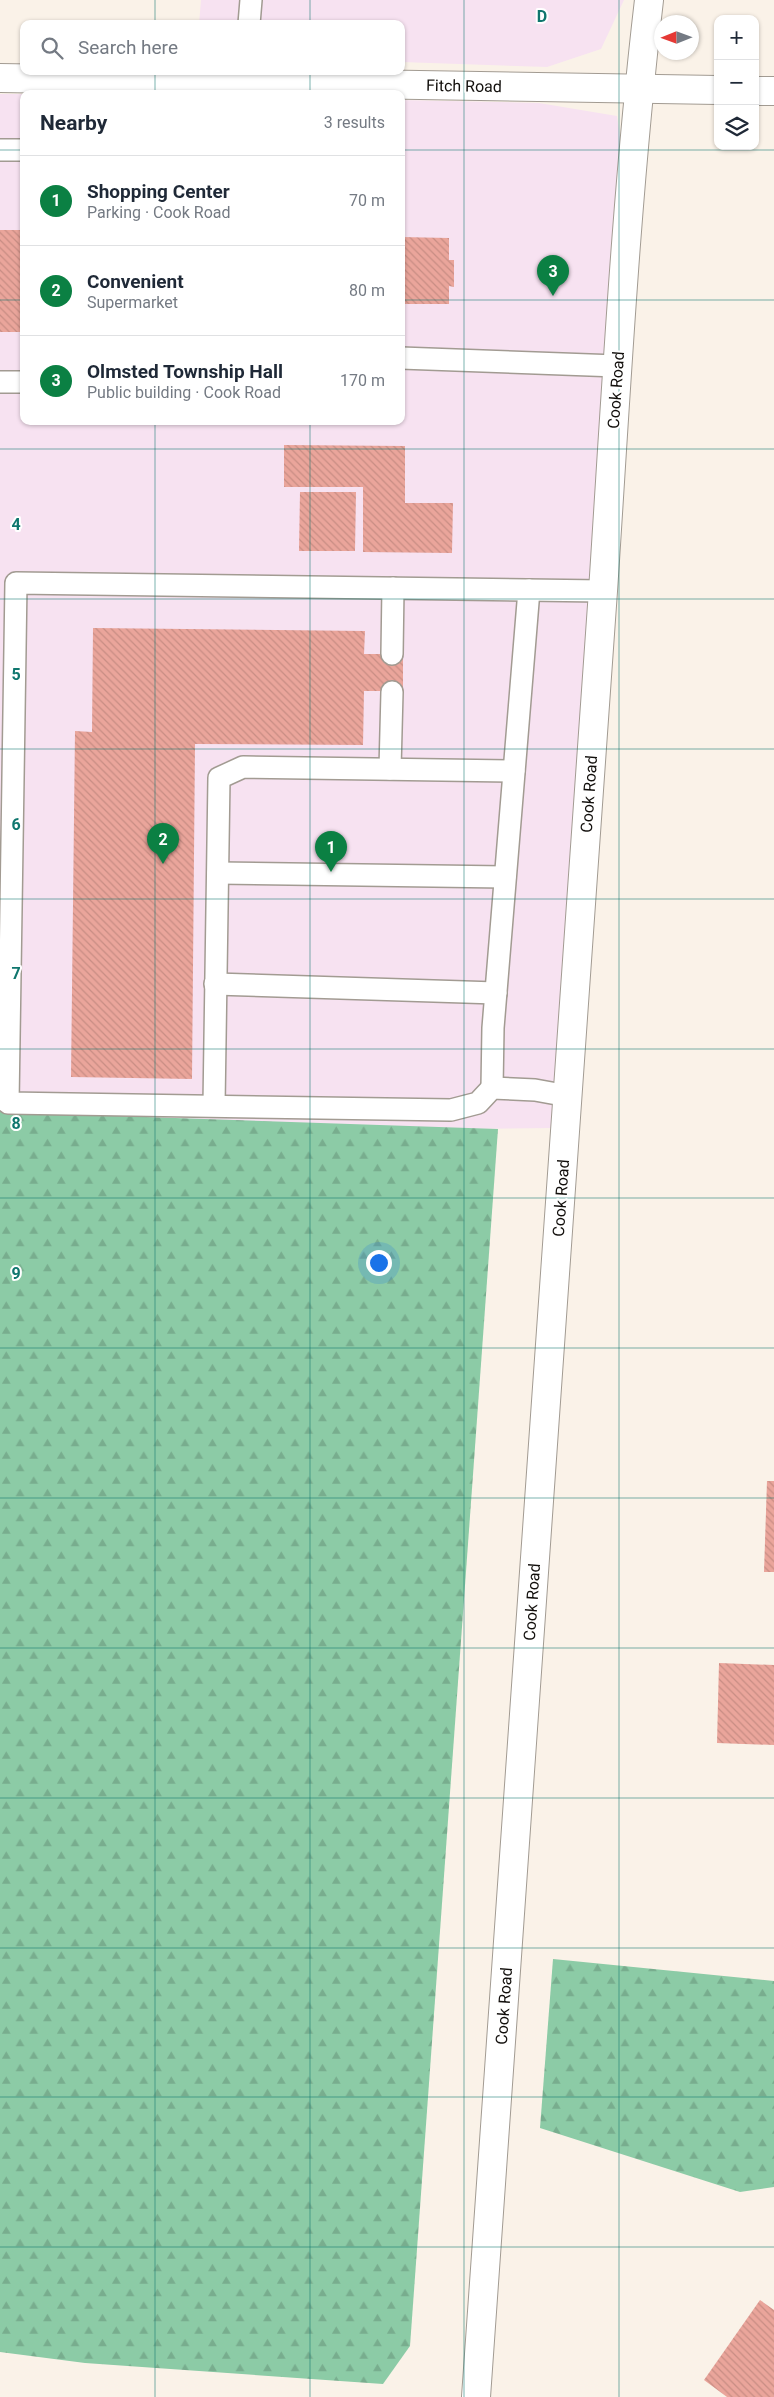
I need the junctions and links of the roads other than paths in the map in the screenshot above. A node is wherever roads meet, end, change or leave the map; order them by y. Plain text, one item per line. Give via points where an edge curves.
1 (251, 0) edge
2 (649, 0) edge
3 (249, 20) edge
4 (248, 77) edge
5 (0, 78) edge
6 (86, 87) edge
7 (322, 89) edge
8 (639, 89) junction
9 (714, 90) edge
10 (759, 90) edge
11 (774, 91) edge
12 (0, 150) edge
13 (20, 150) edge
14 (405, 358) edge
15 (617, 366) junction
16 (0, 382) edge
17 (20, 382) edge
18 (394, 588) junction
19 (529, 590) junction
20 (603, 591) junction
21 (392, 654) dead end
22 (392, 692) dead end
23 (390, 769) junction
24 (514, 771) junction
25 (218, 874) junction
26 (505, 878) junction
27 (215, 984) junction
28 (496, 993) junction
29 (492, 1088) junction
30 (568, 1096) junction
31 (214, 1105) junction
32 (476, 2397) edge

1 - 3 lane
2 - 8 street, Cook Road
4 - 6 street, Fitch Road
4 - 7 street, Fitch Road
5 - 6 street, Fitch Road
7 - 8 street, Fitch Road
8 - 9 street, Fitch Road
8 - 15 street, Cook Road
10 - 11 street
12 - 13 lane
14 - 15 lane
15 - 20 street, Cook Road
16 - 17 lane
18 - 19 lane
18 - 21 lane
18 - 31 lane via 16,583 8,1103
19 - 20 lane
19 - 24 lane
20 - 30 street, Cook Road
22 - 23 lane
23 - 24 lane
23 - 25 lane via 242,767 219,778
24 - 26 lane
25 - 26 lane
25 - 27 lane
26 - 28 lane
27 - 28 lane
27 - 31 lane
28 - 29 lane
29 - 30 lane via 536,1090
29 - 31 lane via 478,1103 451,1110
30 - 32 street, Cook Road

